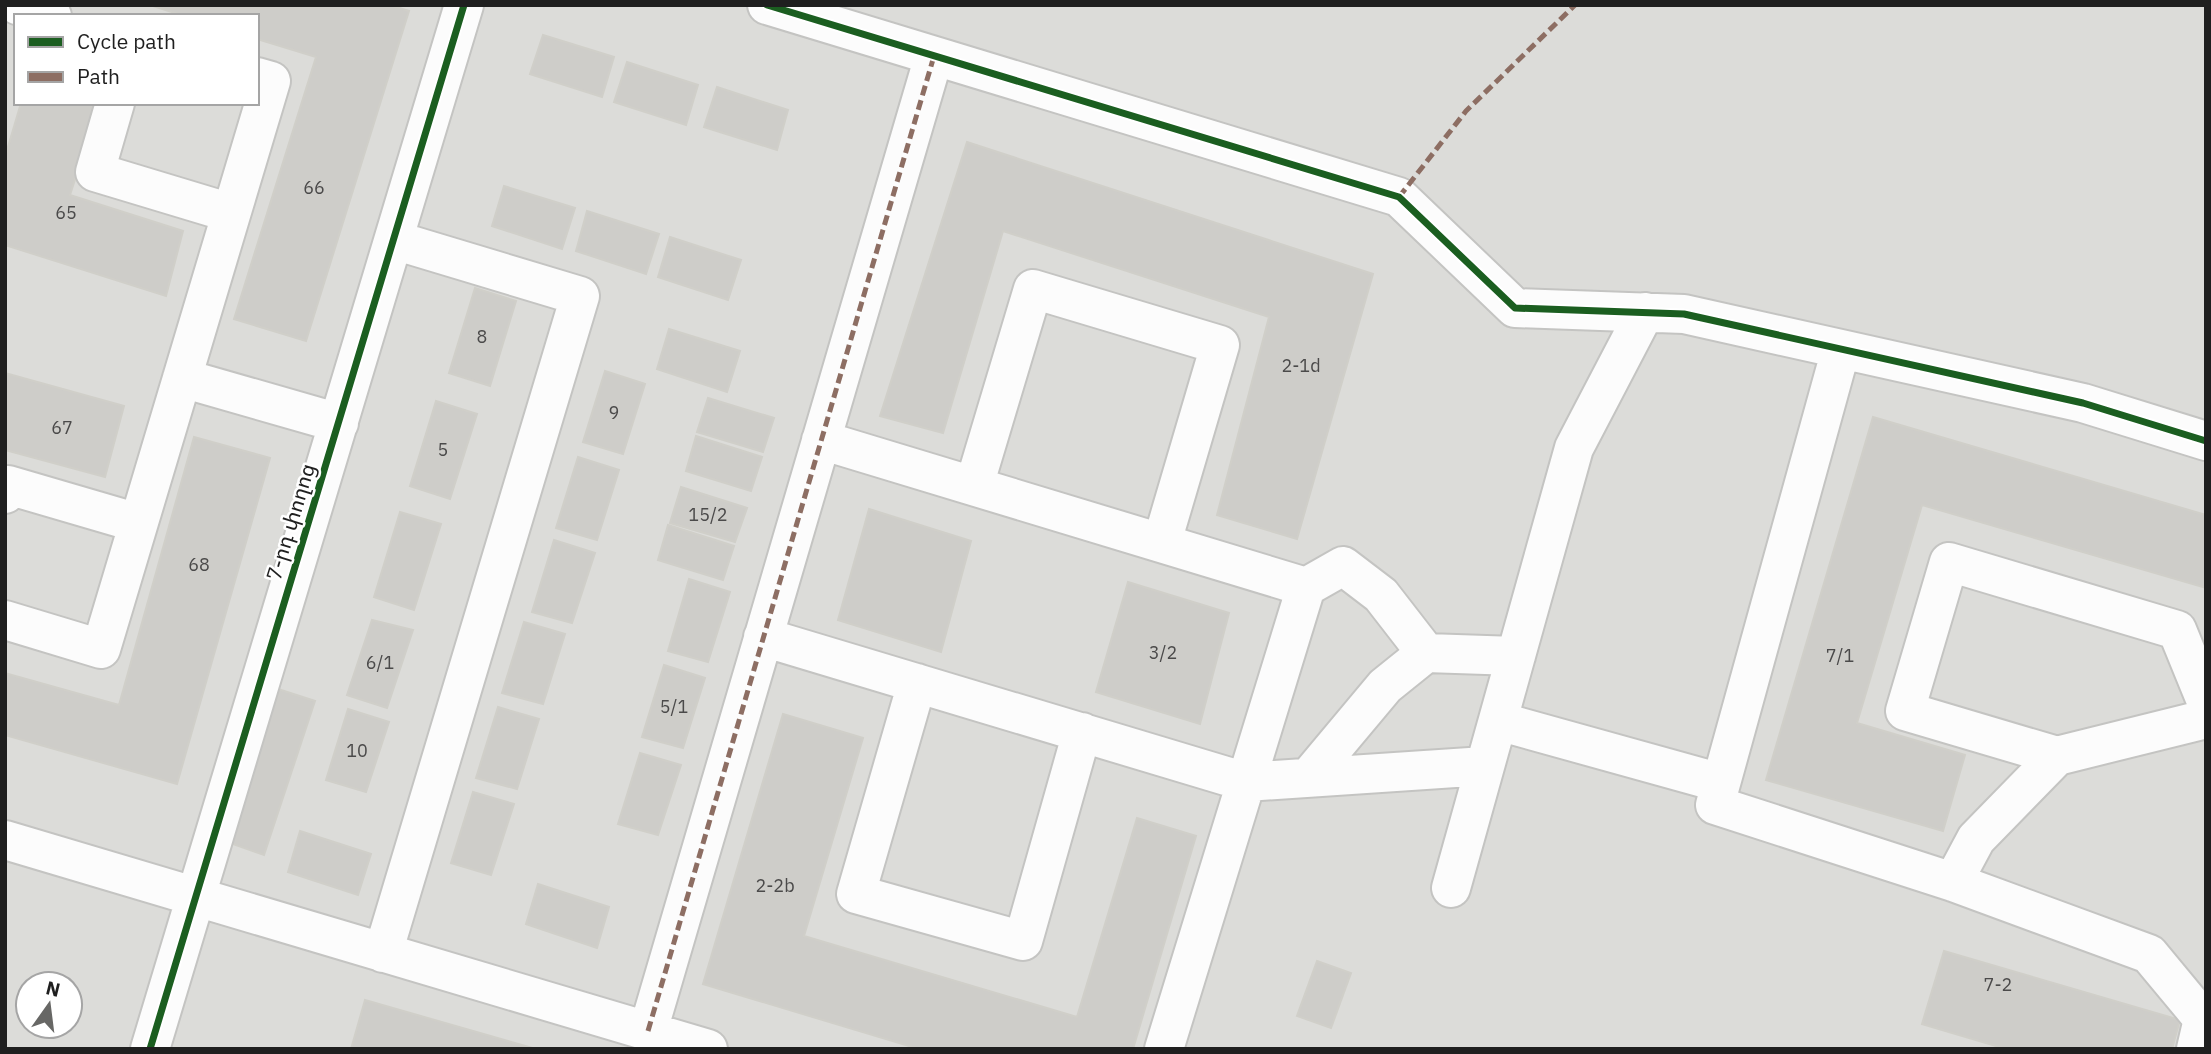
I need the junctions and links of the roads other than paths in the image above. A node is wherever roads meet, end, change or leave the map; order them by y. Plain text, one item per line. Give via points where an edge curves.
1 (16, 5) edge
2 (464, 5) edge
3 (767, 5) edge
4 (45, 14) edge
5 (934, 56) junction
6 (259, 78) edge
7 (114, 105) edge
8 (231, 213) junction
9 (394, 240) junction
10 (1645, 312) junction
11 (1841, 349) junction
12 (182, 378) junction
13 (339, 423) junction
14 (821, 440) junction
15 (2206, 441) edge
16 (974, 486) junction
17 (5, 494) edge
18 (138, 523) junction
19 (1162, 542) junction
20 (1306, 587) junction
21 (5, 620) edge
22 (763, 637) junction
23 (1426, 653) junction
24 (1516, 656) junction
25 (917, 683) junction
26 (2206, 701) edge
27 (2206, 719) edge
28 (1498, 721) junction
29 (1082, 732) junction
30 (2057, 756) junction
31 (1485, 766) junction
32 (1308, 778) junction
33 (1247, 782) junction
34 (1721, 783) junction
35 (5, 840) edge
36 (1953, 882) junction
37 (1451, 888) dead end
38 (196, 897) junction
39 (383, 953) junction
40 (648, 1031) junction
41 (150, 1049) edge
42 (708, 1049) edge
43 (1164, 1049) edge
44 (2196, 1049) edge

1 - 4 street
2 - 9 street, 7-րդ փողոց
3 - 5 street
5 - 10 street via 1399,197 1515,308
5 - 14 street
6 - 8 street via 271,81
7 - 8 street via 95,172
8 - 12 street
9 - 13 street, 7-րդ փողոց
9 - 39 street via 580,296
10 - 11 street via 1684,314
10 - 24 street via 1574,448
11 - 15 street via 2083,403
11 - 34 street
12 - 13 street
12 - 18 street
13 - 38 street, 7-րդ փողոց
14 - 16 street
14 - 22 street
16 - 19 street
16 - 19 street via 1033,289 1220,345
17 - 18 street via 8,485
18 - 21 street via 101,649
19 - 20 street
20 - 23 street via 1343,566 1381,595
20 - 33 street
22 - 25 street
22 - 40 street
23 - 24 street
23 - 32 street via 1385,686
24 - 28 street
25 - 29 street
25 - 29 street via 856,894 1023,942
26 - 30 street via 2177,630 1949,562 1905,711
27 - 30 street
28 - 31 street
28 - 34 street
29 - 33 street
30 - 36 street via 1976,839
31 - 32 street
31 - 37 street
32 - 33 street
33 - 43 street
34 - 36 street via 1715,805
35 - 38 street
36 - 44 street via 2149,954 2203,1019
38 - 39 street
38 - 41 street, 7-րդ փողոց
39 - 40 street
40 - 42 street

